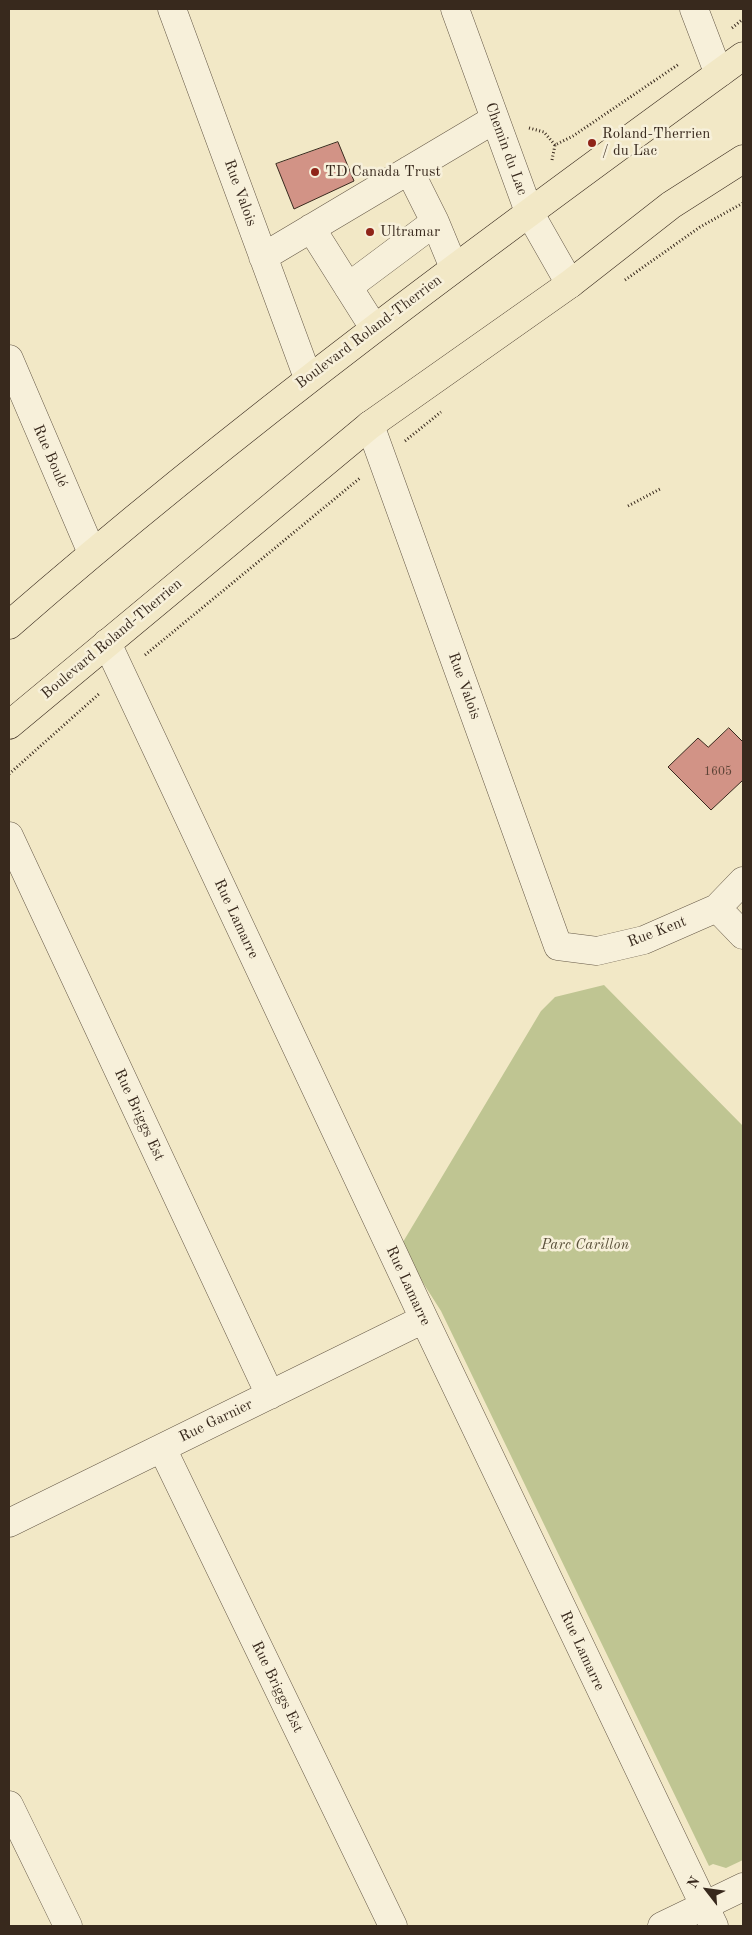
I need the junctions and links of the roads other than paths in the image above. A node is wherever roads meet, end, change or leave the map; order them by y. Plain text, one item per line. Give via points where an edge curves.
1 (172, 9) edge
2 (455, 9) edge
3 (694, 9) edge
4 (743, 56) edge
5 (721, 72) junction
6 (495, 119) junction
7 (743, 159) edge
8 (409, 170) junction
9 (529, 212) junction
10 (435, 222) junction
11 (311, 228) junction
12 (263, 257) junction
13 (454, 268) junction
14 (570, 284) junction
15 (348, 287) junction
16 (374, 328) junction
17 (9, 359) edge
18 (308, 378) junction
19 (370, 425) junction
20 (92, 552) junction
21 (9, 625) edge
22 (106, 643) junction
23 (9, 725) edge
24 (9, 836) edge
25 (743, 881) edge
26 (717, 908) junction
27 (743, 934) edge
28 (558, 946) joint
29 (424, 1319) junction
30 (270, 1394) junction
31 (162, 1448) junction
32 (10, 1520) edge
33 (9, 1805) edge
34 (743, 1887) edge
35 (709, 1917) edge
36 (68, 1926) edge
37 (392, 1926) edge
38 (662, 1926) edge

1 - 12 street, Rue Valois
2 - 6 street, Chemin du Lac
3 - 5 street
4 - 5 main road, Boulevard Roland-Therrien
5 - 9 main road, Boulevard Roland-Therrien
6 - 8 street
6 - 9 street, Chemin du Lac
7 - 14 main road, Boulevard Roland-Therrien via 671,205
8 - 10 street
8 - 11 street
9 - 13 main road, Boulevard Roland-Therrien
9 - 14 street, Chemin du Lac
10 - 13 street
10 - 15 street
11 - 12 street
11 - 15 street
12 - 18 street, Rue Valois
13 - 16 main road, Boulevard Roland-Therrien
14 - 19 main road, Boulevard Roland-Therrien
15 - 16 street
16 - 18 main road, Boulevard Roland-Therrien
17 - 20 street, Rue Boulé
18 - 20 main road, Boulevard Roland-Therrien
19 - 22 main road, Boulevard Roland-Therrien
19 - 28 street, Rue Valois
20 - 21 main road, Boulevard Roland-Therrien
22 - 23 main road, Boulevard Roland-Therrien
22 - 29 street, Rue Lamarre
24 - 30 street, Rue Briggs Est
25 - 26 street, Rue Kent
26 - 27 street
26 - 28 street, Rue Kent via 644,940 597,951
29 - 30 street, Rue Garnier
29 - 35 street, Rue Lamarre
30 - 31 street, Rue Garnier
31 - 32 street, Rue Garnier
31 - 37 street, Rue Briggs Est
33 - 36 street
34 - 35 street
35 - 38 street

